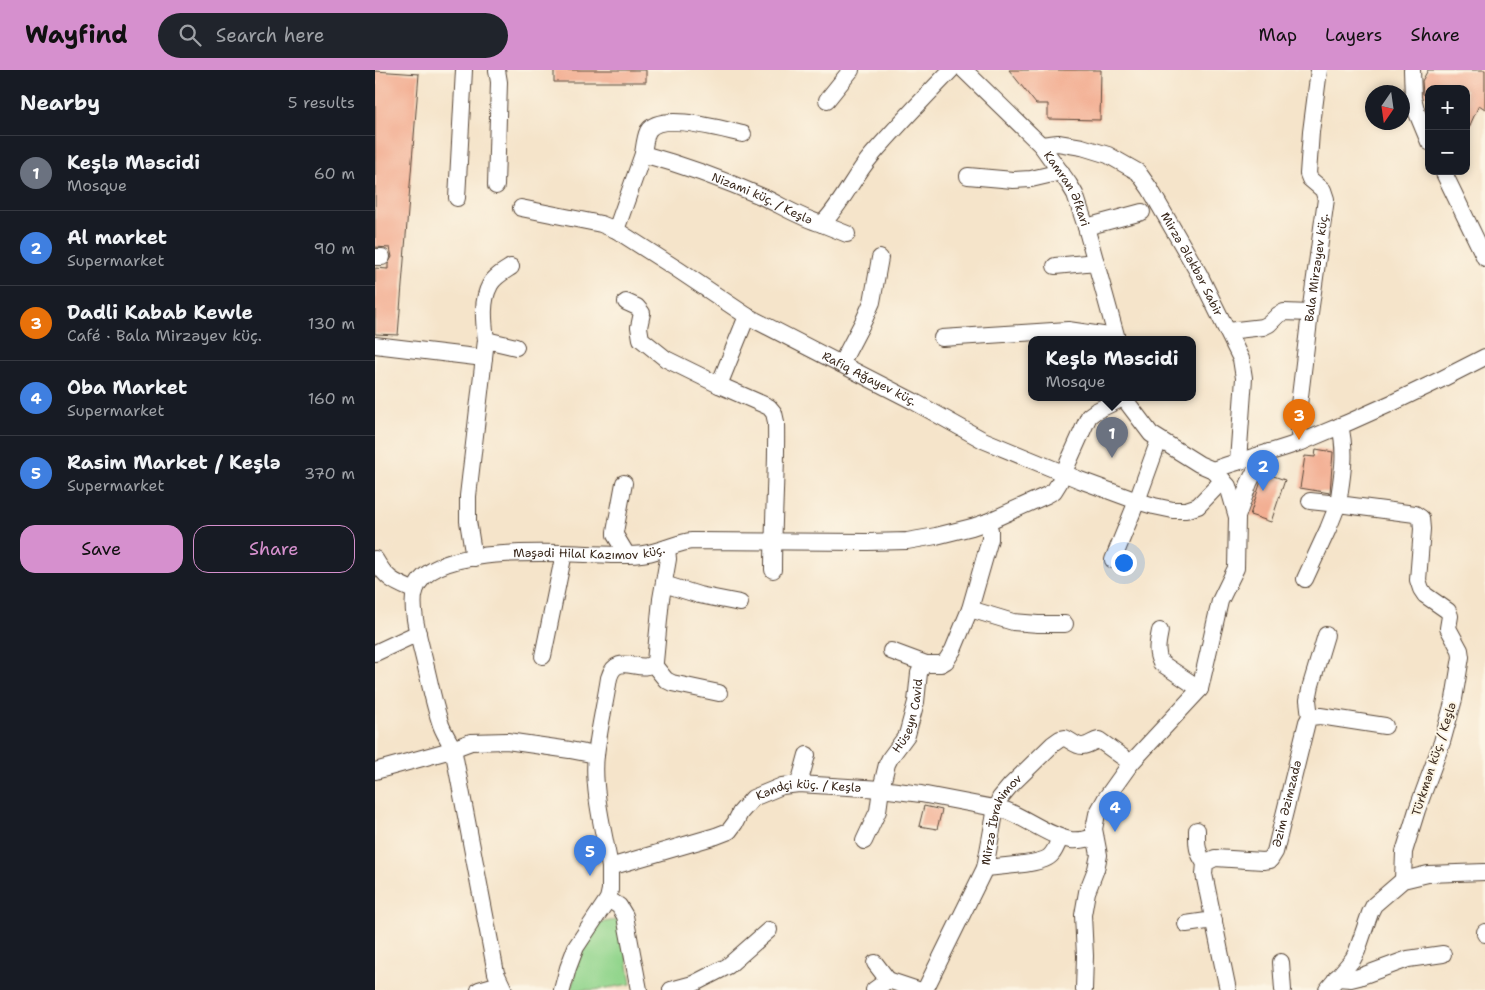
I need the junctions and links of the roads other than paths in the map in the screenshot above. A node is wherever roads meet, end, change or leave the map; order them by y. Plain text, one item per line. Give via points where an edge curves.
1 (464, 70) edge
2 (497, 70) edge
3 (851, 70) edge
4 (951, 70) edge
5 (963, 70) edge
6 (1319, 70) edge
7 (1412, 70) edge
8 (827, 100) dead end
9 (1425, 132) edge
10 (743, 134) dead end
11 (1041, 145) junction
12 (643, 154) junction
13 (1061, 172) junction
14 (1445, 175) edge
15 (968, 176) dead end
16 (496, 186) dead end
17 (457, 198) dead end
18 (521, 208) dead end
19 (1142, 212) dead end
20 (822, 224) junction
21 (1087, 227) junction
22 (616, 230) junction
23 (847, 234) dead end
24 (880, 258) dead end
25 (1485, 258) edge
26 (1096, 262) junction
27 (1055, 266) dead end
28 (511, 267) dead end
29 (626, 302) dead end
30 (1310, 313) junction
31 (747, 316) junction
32 (1228, 331) junction
33 (1105, 336) edge
34 (1116, 336) edge
35 (942, 338) dead end
36 (486, 340) junction
37 (375, 345) edge
38 (516, 347) dead end
39 (1485, 357) edge
40 (484, 358) junction
41 (841, 364) junction
42 (719, 385) junction
43 (1115, 401) edge
44 (1126, 401) edge
45 (1340, 426) junction
46 (1159, 440) junction
47 (1301, 442) junction
48 (1269, 452) junction
49 (1238, 461) junction
50 (1064, 474) junction
51 (1218, 475) junction
52 (623, 483) dead end
53 (1137, 501) junction
54 (1310, 501) dead end
55 (1338, 504) junction
56 (1237, 517) junction
57 (987, 522) junction
58 (773, 541) junction
59 (667, 548) junction
60 (564, 553) junction
61 (627, 555) junction
62 (474, 558) junction
63 (375, 560) edge
64 (1113, 560) dead end
65 (773, 570) dead end
66 (1305, 579) dead end
67 (664, 584) junction
68 (415, 591) junction
69 (740, 604) dead end
70 (970, 609) junction
71 (1065, 624) dead end
72 (1159, 631) dead end
73 (418, 633) junction
74 (1326, 635) dead end
75 (891, 651) dead end
76 (375, 653) edge
77 (543, 656) dead end
78 (653, 664) junction
79 (926, 664) junction
80 (1200, 689) junction
81 (719, 693) dead end
82 (1311, 717) junction
83 (1385, 726) dead end
84 (453, 748) junction
85 (596, 755) junction
86 (807, 755) dead end
87 (1131, 763) junction
88 (375, 771) edge
89 (799, 784) junction
90 (881, 789) junction
91 (996, 808) junction
92 (1197, 830) dead end
93 (1095, 837) junction
94 (1060, 838) junction
95 (864, 841) dead end
96 (1205, 863) junction
97 (610, 867) junction
98 (985, 868) junction
99 (1485, 872) edge
100 (1403, 880) junction
101 (608, 899) junction
102 (1214, 920) junction
103 (1186, 924) dead end
104 (769, 930) dead end
105 (1443, 954) dead end
106 (1281, 962) dead end
107 (875, 963) dead end
108 (888, 980) junction
109 (1331, 984) edge
110 (502, 987) edge
111 (479, 990) edge
112 (562, 990) edge
113 (639, 990) edge
114 (671, 990) edge
115 (874, 990) edge
116 (918, 990) edge
117 (925, 990) edge
118 (1084, 990) edge
119 (1228, 990) edge
120 (1283, 990) edge

1 - 17 street
2 - 16 street
3 - 8 street
4 - 20 street, Nizami küç. / Keşlə via 871,156 853,179 834,213
5 - 11 street, Kamran Əfkari
6 - 30 street, Bala Mirzəyev küç. via 1308,174 1323,190 1326,200
7 - 9 street via 1413,98
10 - 12 street via 676,121 656,124 648,131
11 - 13 street, Kamran Əfkari
11 - 32 street, Mirzə Ələkbər Sabir via 1058,143 1082,147 1108,155 1138,172 1199,274
12 - 20 street, Nizami küç. / Keşlə via 761,196
12 - 22 street
13 - 15 street via 1013,180
13 - 21 street, Kamran Əfkari via 1075,194
14 - 25 street
18 - 22 street, Rafiq Ağayev küç.
19 - 21 street
20 - 23 street
21 - 26 street, Kamran Əfkari
22 - 31 street, Rafiq Ağayev küç.
24 - 41 street via 872,302
26 - 27 street
26 - 34 street, Kamran Əfkari
28 - 36 street via 489,286 483,317
29 - 42 street via 642,313 641,339 666,359
30 - 32 street via 1284,312 1263,327
30 - 47 street, Bala Mirzəyev küç. via 1298,413
31 - 41 street, Rafiq Ağayev küç.
31 - 42 street
32 - 49 street, Mirzə Ələkbər Sabir via 1241,359 1244,378
33 - 35 street via 1068,330
36 - 38 street
36 - 40 street
37 - 40 street
39 - 45 street via 1418,392
40 - 62 street via 467,496
41 - 50 street, Rafiq Ağayev küç. via 983,440
42 - 58 street via 769,407 774,413 776,482
43 - 50 street, Məşədi Hilal Kazımov küç. via 1089,416
44 - 46 street via 1146,429
45 - 47 street
45 - 55 street via 1344,454
46 - 51 street
46 - 53 street
47 - 48 street
48 - 49 street
48 - 56 street via 1249,483
49 - 51 street
50 - 53 street, Rafiq Ağayev küç.
50 - 57 street, Məşədi Hilal Kazımov küç. via 1047,496
51 - 53 street, Rafiq Ağayev küç. via 1198,506 1186,510
51 - 56 street via 1231,494
52 - 61 street via 615,532
53 - 64 street
54 - 55 street
55 - 66 street
55 - 100 street, Türkmən küç. / Keşlə via 1415,514 1421,518 1418,580 1425,595 1448,611 1448,628 1460,650 1454,699 1404,852
56 - 80 street via 1236,568 1220,601
57 - 58 street, Məşədi Hilal Kazımov küç. via 907,541
57 - 70 street, Hüseyn Cavid via 990,539
58 - 59 street, Məşədi Hilal Kazımov küç. via 693,541
58 - 65 street
59 - 61 street, Məşədi Hilal Kazımov küç.
59 - 67 street
60 - 61 street, Məşədi Hilal Kazımov küç.
60 - 62 street, Məşədi Hilal Kazımov küç. via 531,552
60 - 77 street
62 - 68 street, Məşədi Hilal Kazımov küç. via 433,570 421,580
63 - 68 street via 393,581
67 - 69 street
67 - 78 street
68 - 73 street
70 - 71 street via 1013,622
70 - 79 street, Hüseyn Cavid via 946,661
72 - 80 street via 1157,656 1161,663
73 - 76 street
73 - 84 street via 441,726
74 - 82 street via 1308,700
75 - 79 street
78 - 81 street via 672,683
78 - 85 street via 647,667 623,664 611,671
79 - 90 street, Hüseyn Cavid via 919,673 916,702 907,735 890,758
80 - 87 street
82 - 83 street
82 - 96 street, Əzim Əzimzadə via 1307,722 1275,852 1270,860 1215,858
84 - 85 street via 471,742 507,741
84 - 88 street
84 - 110 street via 495,973
85 - 97 street via 596,785
86 - 89 street
87 - 91 street, Mirzə İbrahimov via 1099,740 1083,746 1060,739 1010,786
87 - 93 street via 1100,807
89 - 90 street, Kəndçi küç. / Keşlə
89 - 97 street, Kəndçi küç. / Keşlə via 782,786 753,798 729,831
90 - 91 street, Kəndçi küç. / Keşlə
90 - 95 street, Hüseyn Cavid via 878,811
91 - 94 street, Kəndçi küç. / Keşlə via 1018,815
91 - 98 street, Mirzə İbrahimov
92 - 96 street via 1197,849
93 - 94 street, Kəndçi küç. / Keşlə via 1082,840
93 - 118 street via 1097,862 1083,915
94 - 98 street via 1051,856 1045,860
96 - 102 street via 1204,874
97 - 101 street
98 - 117 street, Mirzə İbrahimov
99 - 100 street via 1428,874
100 - 109 street via 1375,905 1357,951
101 - 112 street via 576,947
101 - 113 street via 619,906 625,916
102 - 103 street
102 - 119 street
104 - 114 street via 728,966 693,984
105 - 109 street via 1408,959
106 - 120 street
107 - 108 street
108 - 115 street
108 - 116 street
110 - 111 street

